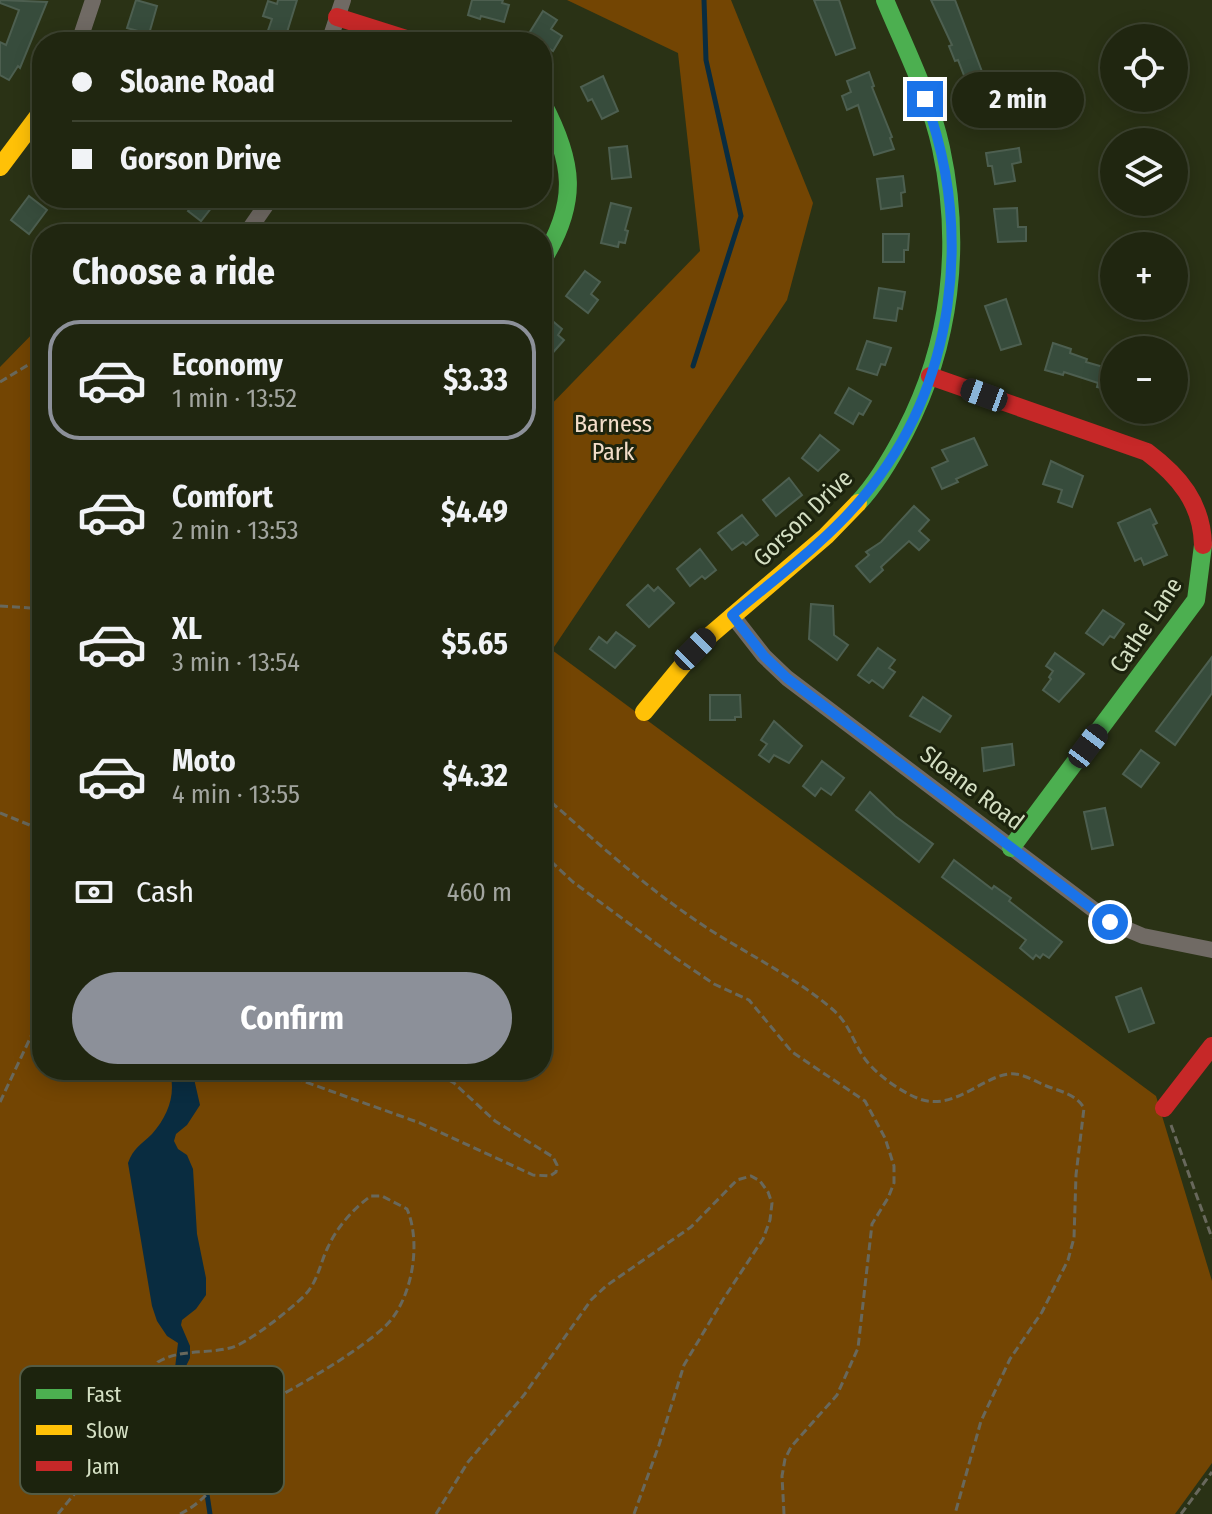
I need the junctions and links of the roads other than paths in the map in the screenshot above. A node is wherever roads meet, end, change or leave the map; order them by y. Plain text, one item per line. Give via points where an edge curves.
1 (93, 0) edge
2 (885, 0) edge
3 (340, 8) edge
4 (82, 32) edge
5 (332, 32) edge
6 (394, 32) edge
7 (552, 123) edge
8 (32, 124) edge
9 (0, 167) edge
10 (552, 244) edge
11 (930, 376) junction
12 (732, 615) junction
13 (644, 712) dead end
14 (1011, 848) junction
15 (1212, 950) edge
16 (1212, 1046) edge
17 (1164, 1108) road end

1 - 4 street
2 - 11 street, Gorson Drive via 934,123 950,195 949,300
3 - 5 street
3 - 6 street
7 - 10 street via 570,170 561,229
8 - 9 street
11 - 12 street, Gorson Drive via 901,440 865,495 827,535
11 - 14 street, Cathe Lane via 1147,452 1192,491 1206,525 1207,567 1196,600
12 - 13 street, Gorson Drive via 679,665
12 - 14 street, Sloane Road via 787,678
14 - 15 street, Sloane Road via 1110,922 1143,936
16 - 17 street

